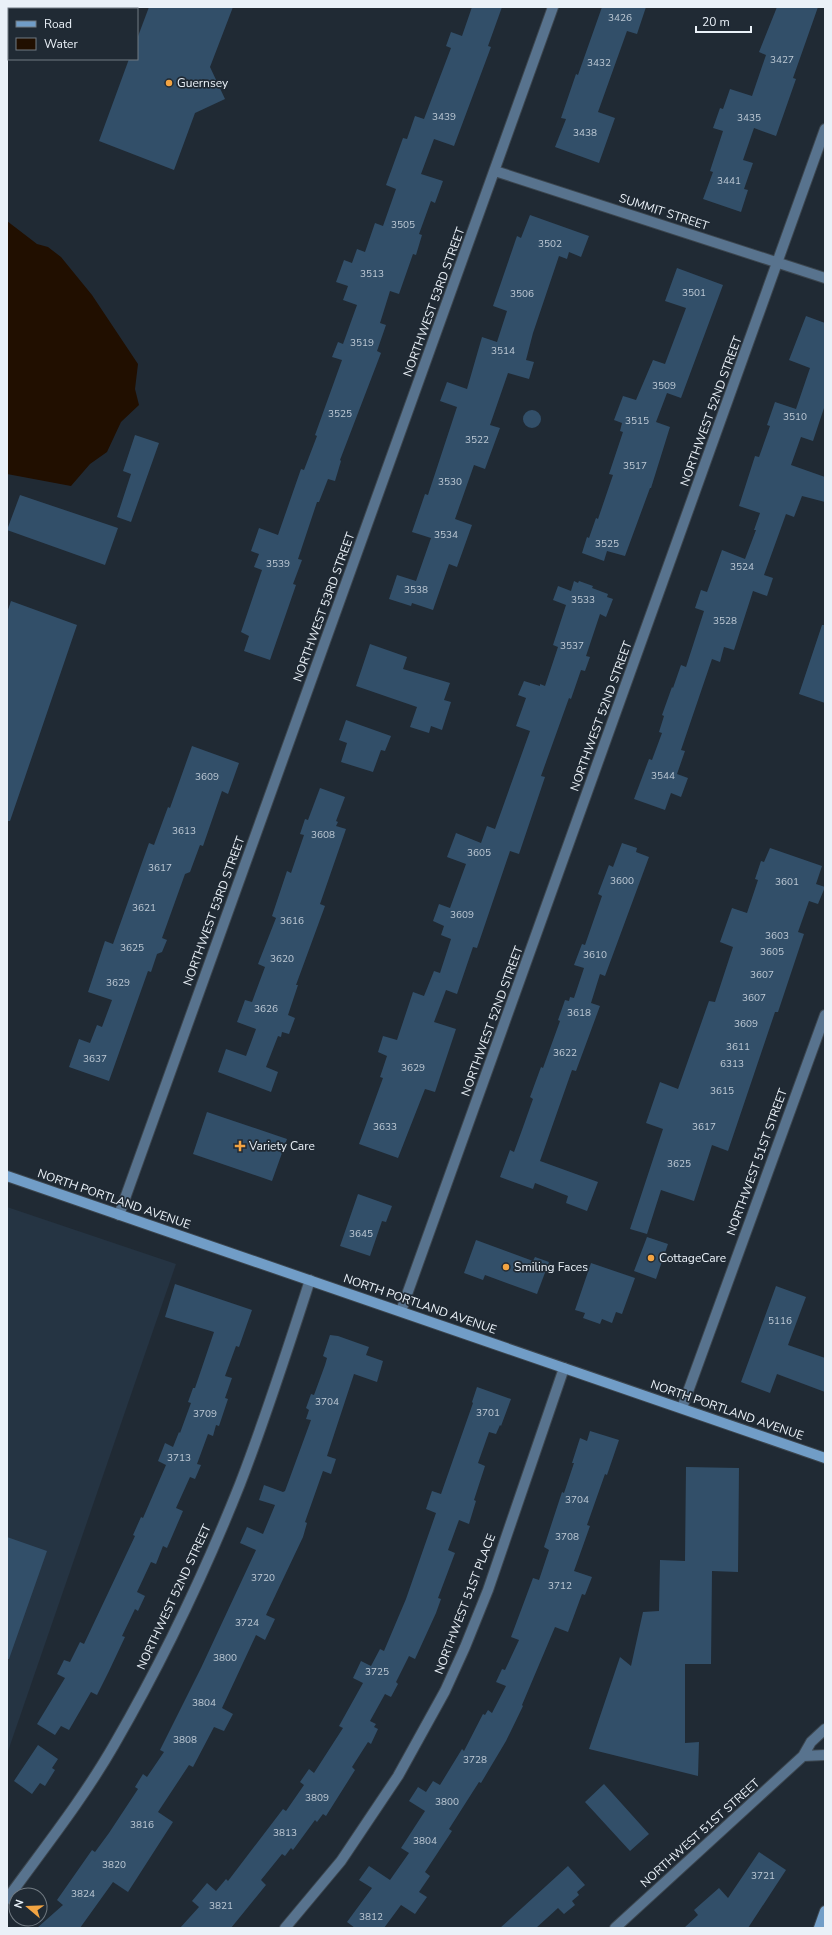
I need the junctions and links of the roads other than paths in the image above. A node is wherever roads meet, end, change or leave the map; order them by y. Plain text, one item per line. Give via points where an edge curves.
1 (553, 7) edge
2 (825, 129) edge
3 (495, 171) junction
4 (778, 262) junction
5 (825, 278) edge
6 (825, 1016) edge
7 (7, 1176) edge
8 (119, 1214) junction
9 (310, 1280) junction
10 (401, 1311) junction
11 (564, 1368) junction
12 (682, 1408) junction
13 (825, 1458) edge
14 (825, 1729) edge
15 (825, 1755) edge
16 (803, 1756) junction
17 (7, 1899) edge
18 (825, 1911) edge
19 (285, 1928) edge
20 (615, 1928) edge
21 (819, 1928) edge

1 - 3 street, NORTHWEST 53RD STREET
2 - 4 street, NORTHWEST 52ND STREET
3 - 4 street, SUMMIT STREET
3 - 8 street, NORTHWEST 53RD STREET
4 - 5 street, SUMMIT STREET
4 - 10 street, NORTHWEST 52ND STREET
6 - 12 street, NORTHWEST 51ST STREET
7 - 8 main road, NORTH PORTLAND AVENUE
8 - 9 main road, NORTH PORTLAND AVENUE
9 - 10 main road, NORTH PORTLAND AVENUE
9 - 17 street, NORTHWEST 52ND STREET via 267,1412 239,1485 152,1676 114,1746 74,1807
10 - 11 main road, NORTH PORTLAND AVENUE
11 - 12 main road, NORTH PORTLAND AVENUE
11 - 19 street, NORTHWEST 51ST PLACE via 488,1590 445,1691 398,1776 345,1855
12 - 13 main road, NORTH PORTLAND AVENUE
14 - 16 street, NORTHWEST 51ST STREET via 811,1742
15 - 16 street
16 - 20 street, NORTHWEST 51ST STREET
18 - 21 main road

